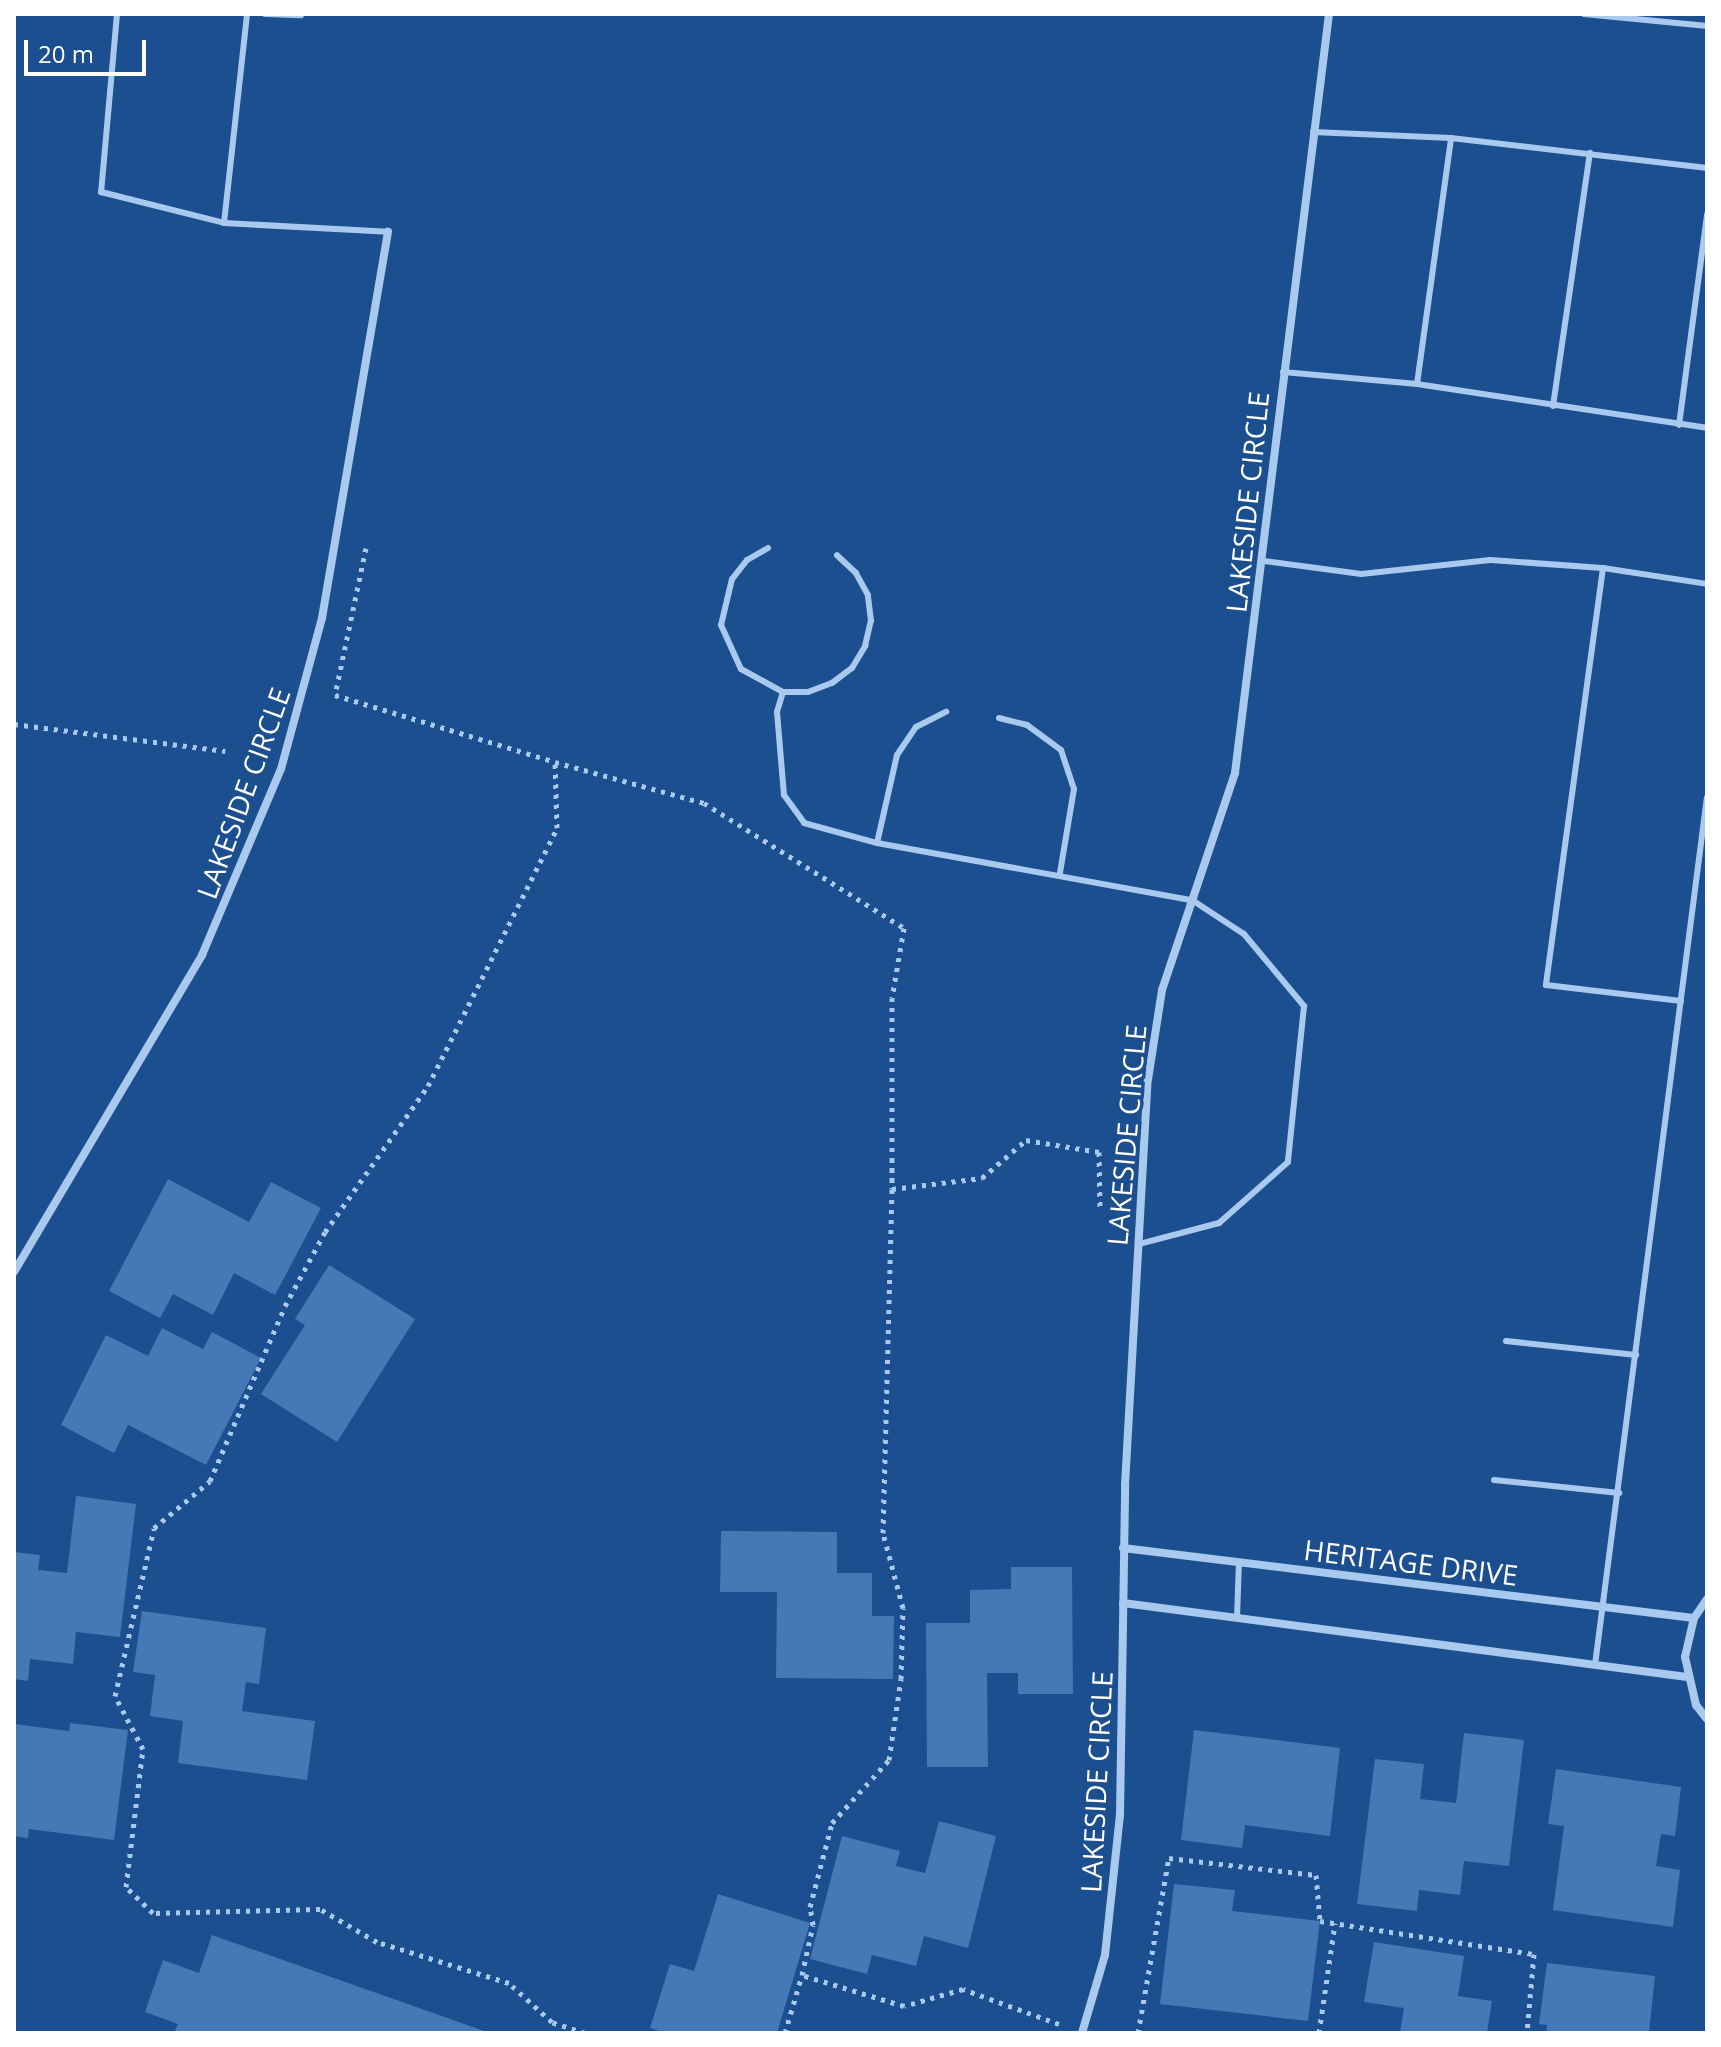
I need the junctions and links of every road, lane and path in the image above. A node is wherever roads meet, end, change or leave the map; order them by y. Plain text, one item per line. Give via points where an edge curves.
1 (117, 14) edge
2 (247, 14) edge
3 (265, 14) edge
4 (1329, 14) edge
5 (1584, 14) edge
6 (301, 15) edge
7 (1623, 16) edge
8 (1707, 26) edge
9 (1313, 132) junction
10 (1451, 138) junction
11 (1590, 153) junction
12 (1707, 168) edge
13 (1707, 214) edge
14 (224, 223) junction
15 (388, 232) joint
16 (1283, 372) junction
17 (1417, 384) junction
18 (1553, 406) junction
19 (1679, 425) junction
20 (1707, 428) edge
21 (366, 548) dead end
22 (768, 548) dead end
23 (837, 555) dead end
24 (1264, 561) junction
25 (1603, 568) junction
26 (1707, 584) edge
27 (783, 692) junction
28 (946, 712) dead end
29 (999, 718) dead end
30 (14, 724) edge
31 (225, 751) dead end
32 (555, 762) junction
33 (1707, 797) edge
34 (877, 843) junction
35 (1060, 873) junction
36 (1192, 900) junction
37 (1681, 1001) junction
38 (892, 1189) junction
39 (1100, 1207) dead end
40 (1139, 1244) junction
41 (14, 1272) edge
42 (1506, 1341) dead end
43 (1636, 1355) junction
44 (1494, 1480) dead end
45 (1619, 1493) junction
46 (1123, 1548) junction
47 (1239, 1562) junction
48 (1707, 1599) edge
49 (1123, 1603) junction
50 (1603, 1607) junction
51 (1237, 1618) junction
52 (1694, 1618) junction
53 (1595, 1665) junction
54 (1687, 1677) junction
55 (1707, 1719) edge
56 (1335, 1923) junction
57 (802, 1975) junction
58 (1059, 2024) dead end
59 (585, 2033) edge
60 (785, 2033) edge
61 (1082, 2033) edge
62 (1138, 2033) edge
63 (1319, 2033) edge
64 (1527, 2033) edge

1 - 14 lane via 101,192
2 - 14 lane
3 - 6 lane
4 - 9 street, LAKESIDE CIRCLE
5 - 7 lane
7 - 8 lane
9 - 10 lane
9 - 16 street, LAKESIDE CIRCLE
10 - 11 lane
10 - 17 lane
11 - 12 lane
11 - 18 lane
13 - 19 lane
14 - 15 lane
15 - 41 street, LAKESIDE CIRCLE via 322,618 281,769 202,955
16 - 17 lane
16 - 24 street, LAKESIDE CIRCLE
17 - 18 lane
18 - 19 lane
19 - 20 lane
21 - 32 path via 335,695
22 - 27 lane via 747,560 732,579 721,625 741,669
23 - 27 lane via 868,595 871,621 865,646 852,668 832,683 808,692
24 - 25 lane via 1361,574 1490,560
24 - 36 street, LAKESIDE CIRCLE via 1235,773
25 - 26 lane
25 - 37 lane via 1546,985
27 - 34 lane via 777,712 784,795 804,823
28 - 34 lane via 916,727 897,755
29 - 35 lane via 1027,725 1061,750 1074,789
30 - 31 path
32 - 38 path via 704,803 904,928 892,998
32 - 59 path via 557,828 428,1086 325,1232 285,1306 210,1481 154,1528 115,1696 143,1749 126,1887 153,1913 320,1909 377,1942 509,1983 552,2022
33 - 37 lane
34 - 35 lane
35 - 36 lane
36 - 40 street, LAKESIDE CIRCLE via 1162,990 1152,1041
36 - 40 lane via 1244,934 1304,1006 1288,1162 1219,1223
37 - 43 lane
38 - 39 path via 982,1178 1026,1140 1099,1152
38 - 57 path via 883,1533 903,1608 901,1679 889,1760 832,1823 810,1907 813,1925
40 - 46 street, LAKESIDE CIRCLE
42 - 43 lane
43 - 45 lane
44 - 45 lane
45 - 50 lane
46 - 47 street, HERITAGE DRIVE
46 - 49 street, LAKESIDE CIRCLE
47 - 50 street, HERITAGE DRIVE
47 - 51 lane
48 - 52 street
49 - 51 street
49 - 61 street, LAKESIDE CIRCLE via 1116,1872 1105,1955
50 - 52 street, HERITAGE DRIVE
50 - 53 lane
51 - 53 street
52 - 54 street via 1685,1657
53 - 54 street
54 - 55 street
56 - 62 path via 1320,1921 1316,1875 1169,1858
56 - 63 path
56 - 64 path via 1534,1954
57 - 58 path via 904,2006 963,1989
57 - 60 path

